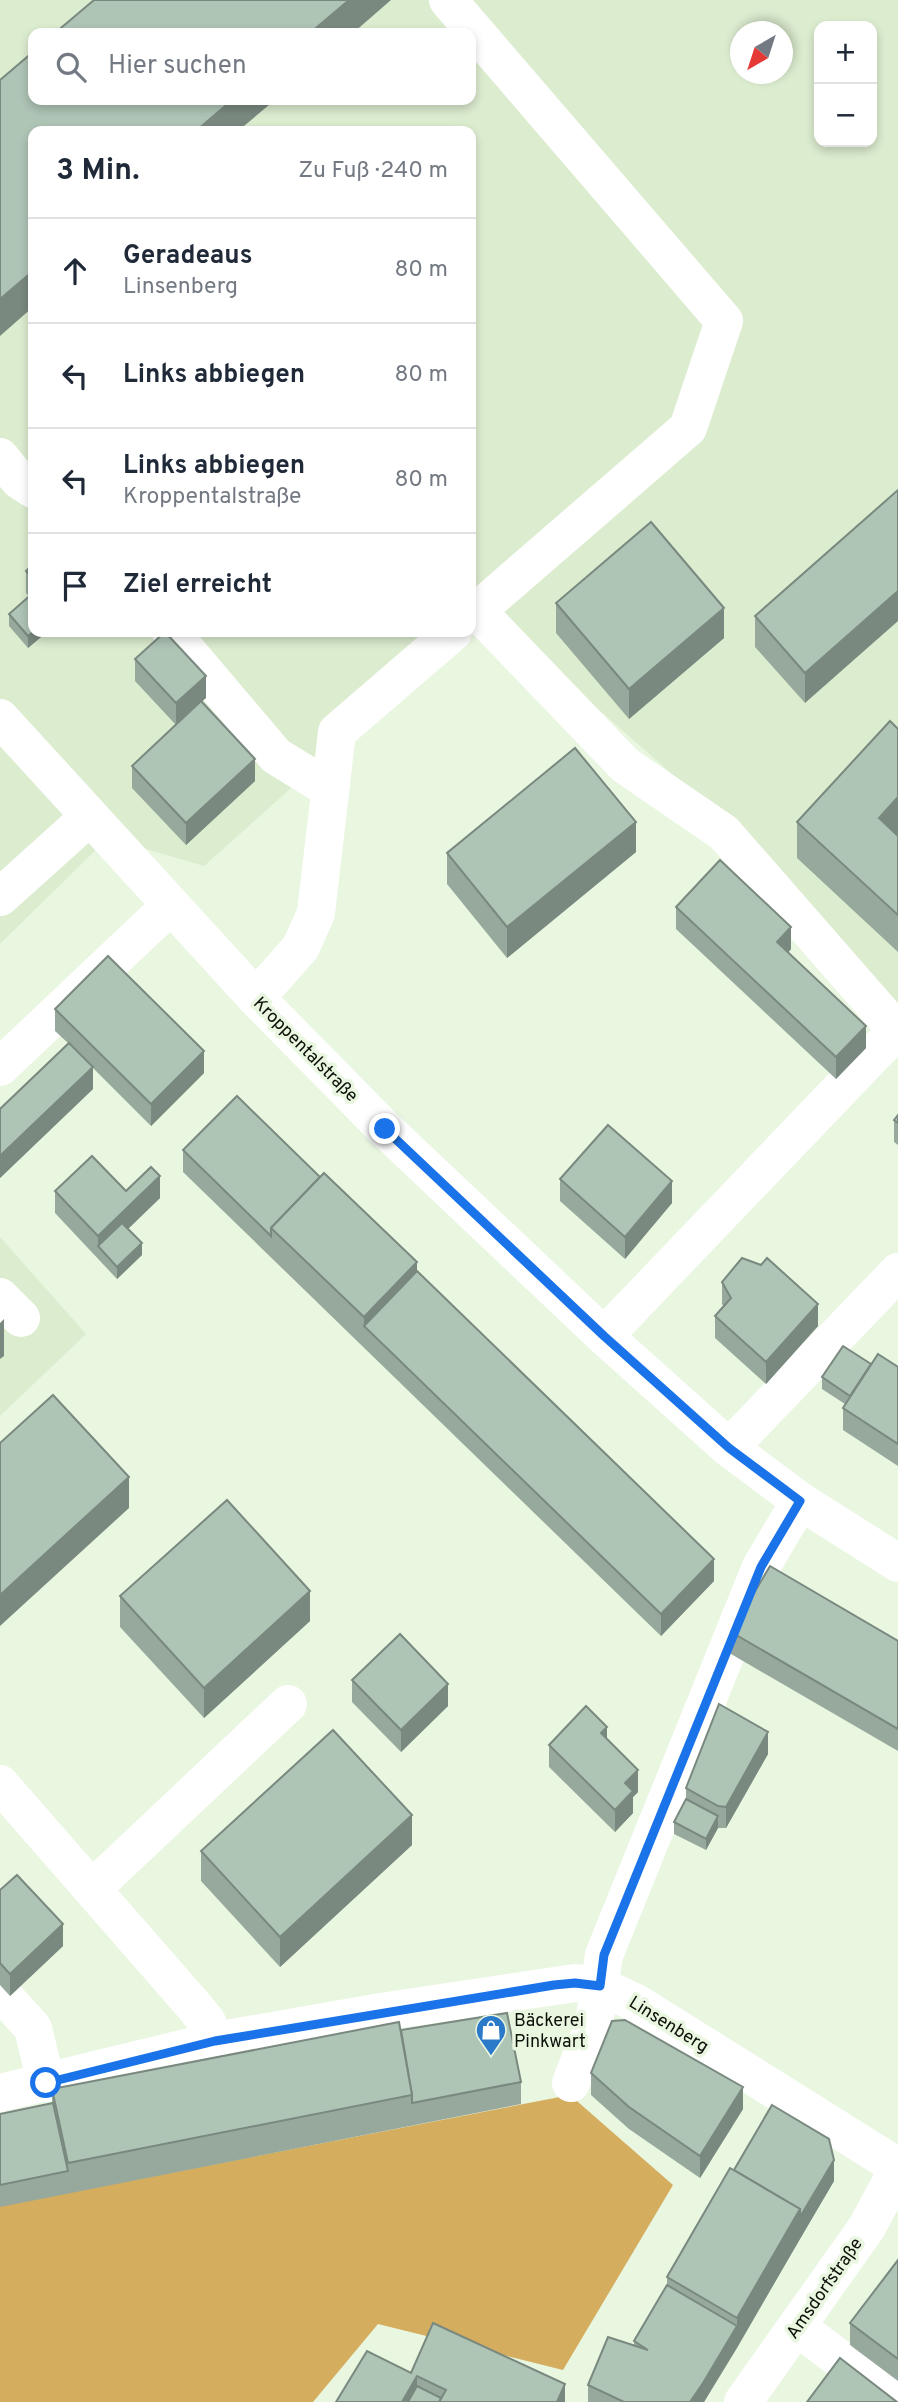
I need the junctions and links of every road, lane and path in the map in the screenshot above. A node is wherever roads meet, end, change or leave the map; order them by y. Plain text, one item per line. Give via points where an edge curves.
1 (448, 0) edge
2 (472, 28) edge
3 (476, 33) edge
4 (0, 457) edge
5 (28, 486) edge
6 (476, 612) edge
7 (476, 628) edge
8 (175, 637) edge
9 (447, 637) edge
10 (0, 718) edge
11 (330, 789) junction
12 (89, 817) junction
13 (0, 897) edge
14 (170, 906) junction
15 (256, 998) junction
16 (897, 1031) edge
17 (0, 1066) edge
18 (898, 1272) edge
19 (604, 1336) junction
20 (729, 1448) junction
21 (800, 1501) junction
22 (898, 1563) edge
23 (288, 1704) dead end
24 (0, 1784) edge
25 (93, 1888) junction
26 (600, 1986) junction
27 (0, 1992) edge
28 (215, 2041) junction
29 (46, 2083) junction
30 (571, 2083) dead end
31 (0, 2093) edge
32 (898, 2168) edge
33 (797, 2327) junction
34 (743, 2402) edge
35 (897, 2402) edge

1 - 2 street
3 - 6 street via 724,321 688,428
4 - 5 street
7 - 16 street via 625,765 724,833
8 - 11 street via 276,756
9 - 11 street via 337,732
10 - 12 street, Kroppentalstraße
11 - 15 street via 316,913 301,947
12 - 13 street
12 - 14 street, Kroppentalstraße
14 - 15 street, Kroppentalstraße
14 - 17 street
15 - 19 street, Kroppentalstraße via 385,1129
16 - 19 street
18 - 20 street
19 - 20 street, Kroppentalstraße
20 - 21 street, Kroppentalstraße
21 - 22 street, Kroppentalstraße
21 - 26 street via 761,1567 604,1955
23 - 25 street
24 - 25 street
25 - 28 street via 207,2022
26 - 28 street, Linsenberg via 554,1985
26 - 30 street via 594,2024
26 - 32 street, Linsenberg via 638,2004
27 - 29 street via 33,2028
28 - 29 street, Linsenberg
29 - 31 street, Linsenberg
32 - 33 street, Amsdorfstraße via 867,2227
33 - 34 street, Amsdorfstraße
33 - 35 street

